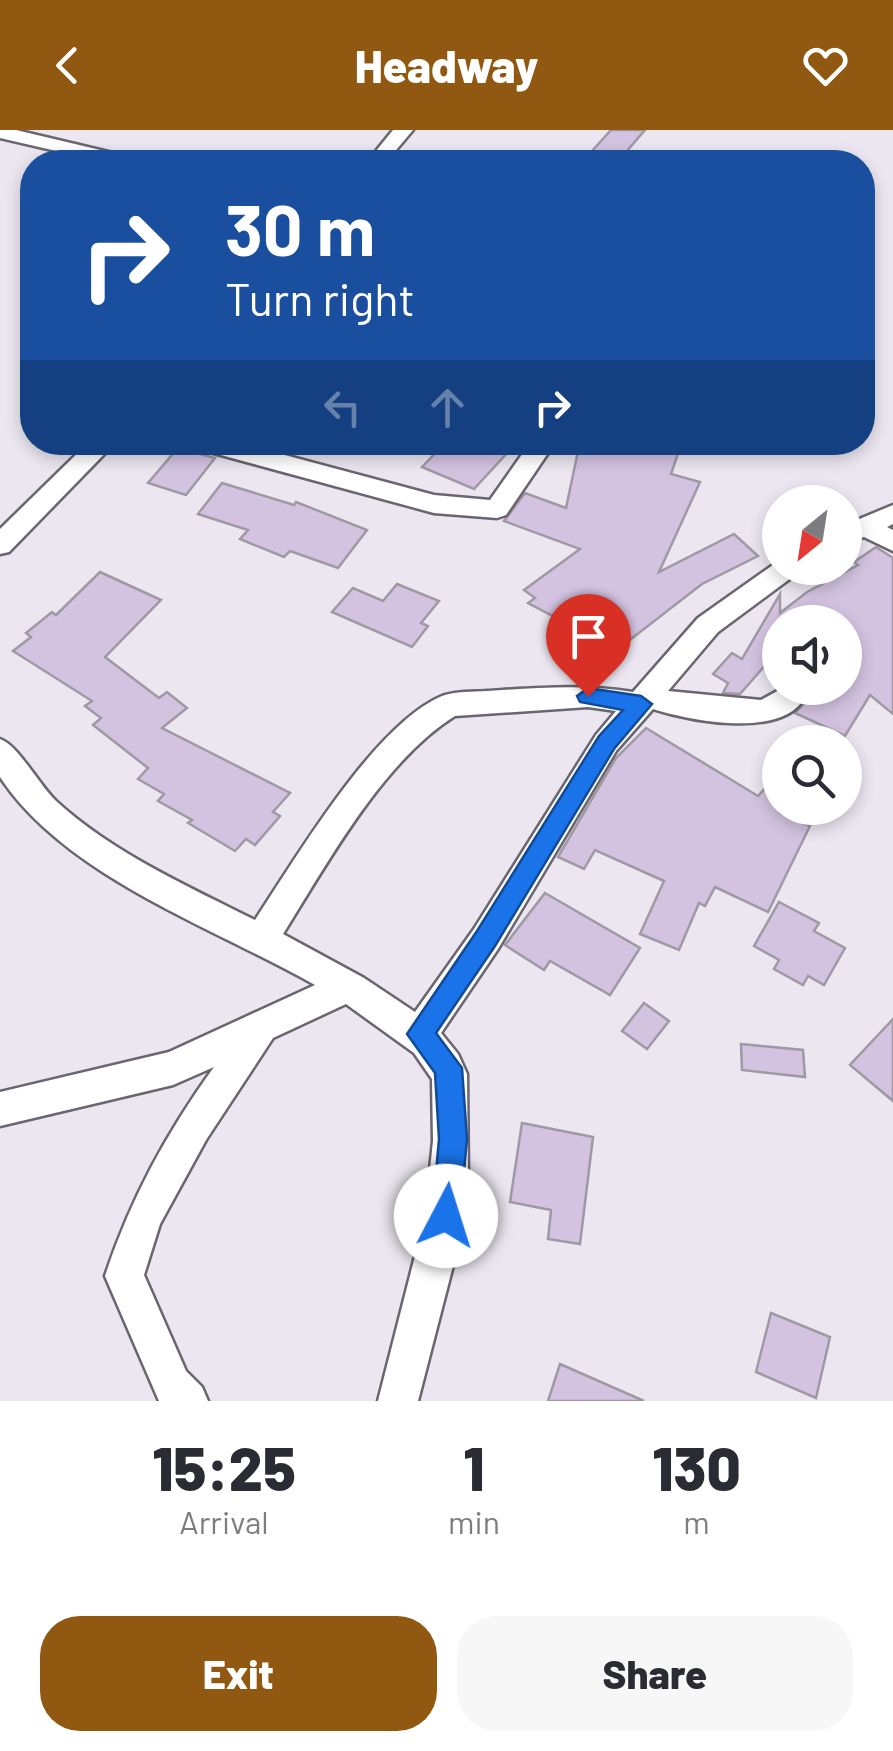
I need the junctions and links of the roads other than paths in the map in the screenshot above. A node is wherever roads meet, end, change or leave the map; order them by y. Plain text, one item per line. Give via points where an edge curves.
1 (0, 132) edge
2 (76, 150) edge
3 (91, 455) edge
4 (252, 455) edge
5 (535, 455) edge
6 (893, 514) edge
7 (862, 528) edge
8 (862, 533) edge
9 (893, 542) edge
10 (0, 545) edge
11 (763, 585) edge
12 (645, 700) junction
13 (781, 705) edge
14 (0, 751) edge
15 (260, 941) junction
16 (347, 988) junction
17 (260, 1029) junction
18 (420, 1034) junction
19 (0, 1109) edge
20 (188, 1401) edge
21 (398, 1401) edge

1 - 2 street
3 - 10 street
4 - 5 street via 486,512 497,510
6 - 7 street
8 - 9 street
11 - 12 street via 708,625
12 - 13 street via 760,712
12 - 15 street via 588,696 436,710 390,754
12 - 18 street via 606,743
14 - 15 street via 48,816
15 - 16 street
16 - 17 street
16 - 18 street
17 - 19 street via 173,1068
17 - 20 street via 184,1142 144,1216 124,1276 172,1385
18 - 21 street via 448,1068 453,1139 446,1216

